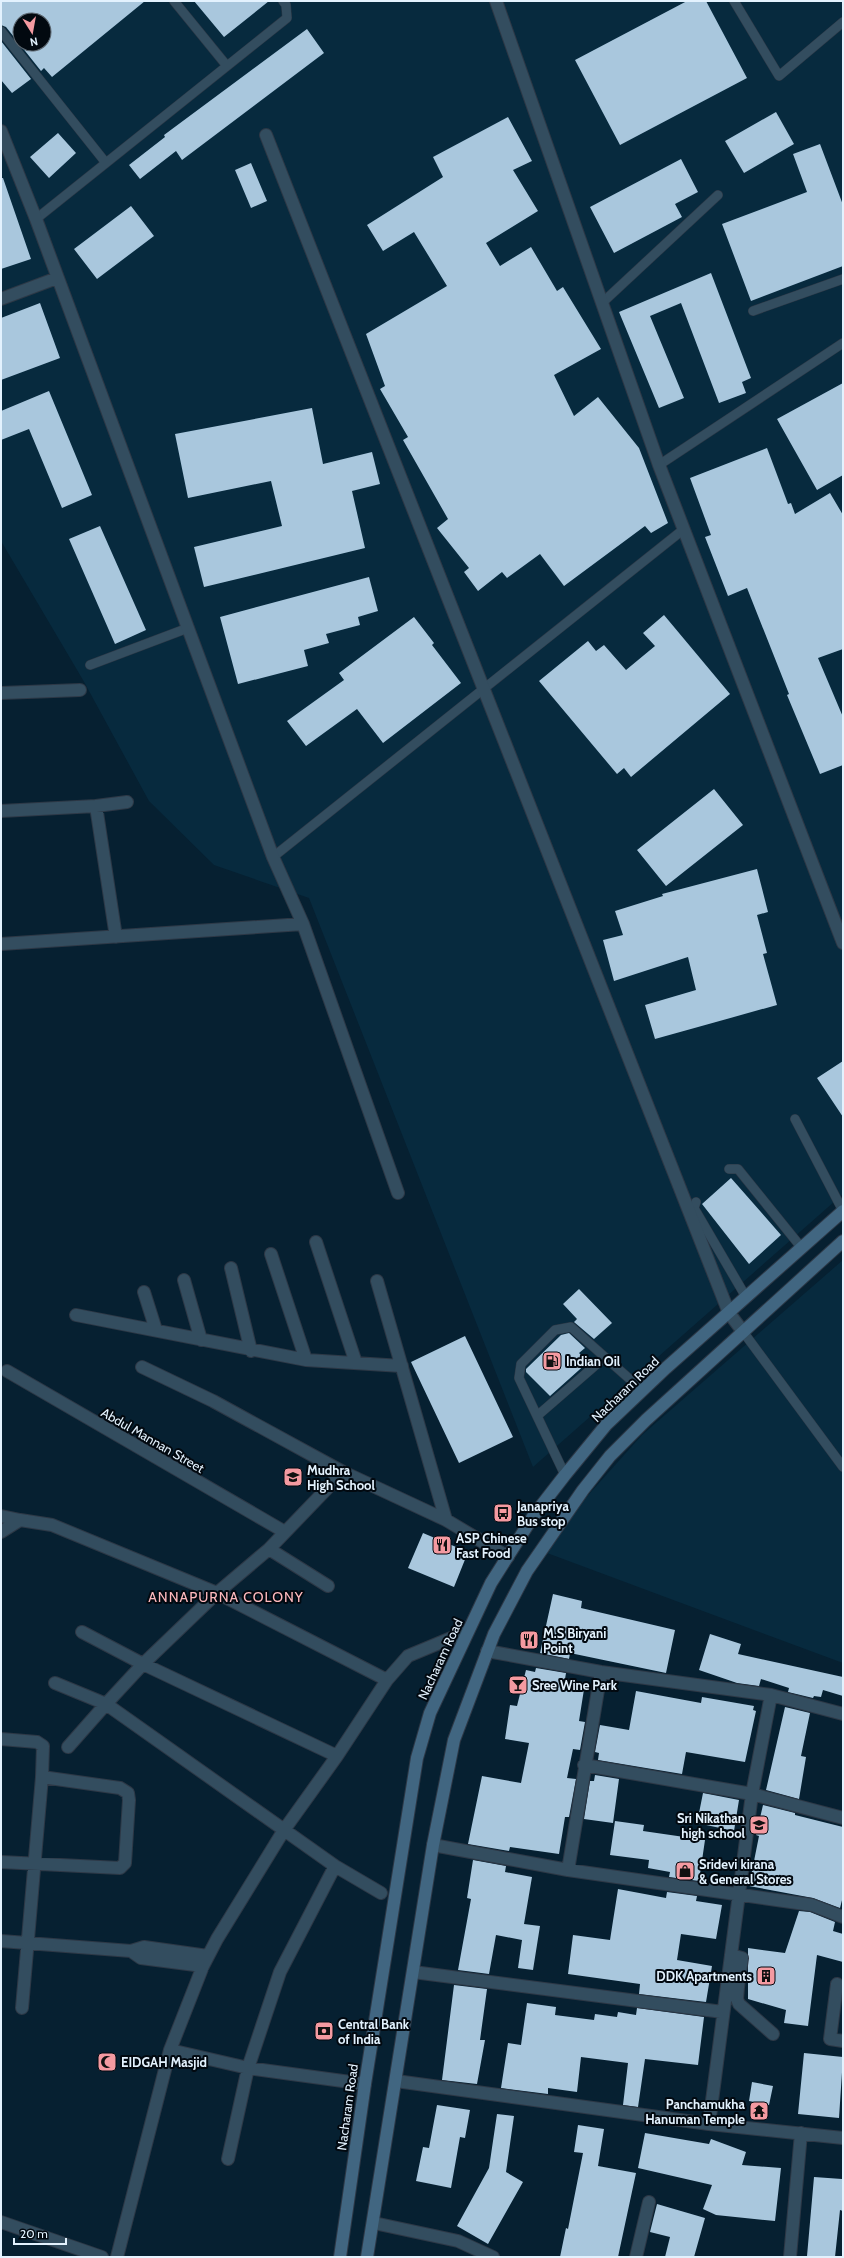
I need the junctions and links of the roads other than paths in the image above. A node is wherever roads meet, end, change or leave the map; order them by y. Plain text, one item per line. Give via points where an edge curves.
1 (174, 1) edge
2 (283, 1) edge
3 (496, 1) edge
4 (734, 1) edge
5 (843, 22) edge
6 (1, 31) edge
7 (227, 66) junction
8 (1, 131) edge
9 (266, 135) dead end
10 (106, 163) junction
11 (718, 195) dead end
12 (36, 219) junction
13 (57, 278) junction
14 (843, 279) edge
15 (1, 299) edge
16 (602, 303) junction
17 (753, 311) dead end
18 (843, 342) edge
19 (659, 465) junction
20 (684, 529) junction
21 (188, 628) junction
22 (90, 665) dead end
23 (80, 690) dead end
24 (483, 690) junction
25 (1, 693) edge
26 (127, 802) dead end
27 (96, 806) junction
28 (1, 811) edge
29 (273, 857) junction
30 (303, 924) junction
31 (116, 938) junction
32 (843, 943) edge
33 (1, 944) edge
34 (795, 1119) dead end
35 (729, 1169) dead end
36 (398, 1193) dead end
37 (696, 1202) dead end
38 (843, 1211) edge
39 (843, 1241) edge
40 (316, 1242) dead end
41 (801, 1247) junction
42 (272, 1254) dead end
43 (231, 1268) dead end
44 (184, 1280) dead end
45 (377, 1280) dead end
46 (144, 1292) dead end
47 (746, 1297) junction
48 (729, 1313) junction
49 (76, 1315) dead end
50 (156, 1330) junction
51 (744, 1333) junction
52 (201, 1340) junction
53 (251, 1351) junction
54 (605, 1357) junction
55 (306, 1360) junction
56 (356, 1363) junction
57 (402, 1366) junction
58 (142, 1367) dead end
59 (7, 1371) dead end
60 (642, 1390) junction
61 (537, 1416) junction
62 (843, 1467) edge
63 (343, 1472) junction
64 (565, 1475) junction
65 (1, 1516) edge
66 (20, 1520) junction
67 (446, 1520) junction
68 (1, 1532) edge
69 (285, 1532) junction
70 (269, 1549) junction
71 (508, 1557) junction
72 (328, 1586) dead end
73 (217, 1593) junction
74 (468, 1631) junction
75 (82, 1632) dead end
76 (487, 1651) junction
77 (142, 1664) junction
78 (601, 1672) junction
79 (387, 1680) junction
80 (55, 1683) dead end
81 (771, 1695) junction
82 (106, 1704) junction
83 (843, 1714) edge
84 (1, 1739) edge
85 (68, 1747) dead end
86 (337, 1756) junction
87 (584, 1765) junction
88 (42, 1777) junction
89 (752, 1794) junction
90 (843, 1818) edge
91 (284, 1830) junction
92 (433, 1846) junction
93 (1, 1862) edge
94 (34, 1865) junction
95 (335, 1866) junction
96 (568, 1870) junction
97 (381, 1893) dead end
98 (738, 1894) junction
99 (843, 1917) edge
100 (1, 1941) edge
101 (28, 1943) junction
102 (206, 1961) junction
103 (413, 1972) junction
104 (837, 1984) dead end
105 (733, 1985) junction
106 (22, 2008) dead end
107 (724, 2012) junction
108 (773, 2034) dead end
109 (843, 2041) edge
110 (170, 2050) junction
111 (248, 2068) junction
112 (396, 2081) junction
113 (365, 2084) junction
114 (709, 2124) junction
115 (801, 2133) junction
116 (843, 2138) edge
117 (228, 2159) dead end
118 (649, 2202) dead end
119 (1, 2222) edge
120 (374, 2223) junction
121 (102, 2257) edge
122 (117, 2257) edge
123 (340, 2257) edge
124 (367, 2257) edge
125 (493, 2257) edge
126 (636, 2257) edge
127 (790, 2257) edge

1 - 7 lane
2 - 7 lane via 286,5 287,18
3 - 16 street
4 - 5 lane via 779,76
6 - 10 lane
7 - 10 lane
8 - 12 street
9 - 24 street
10 - 12 lane
11 - 16 lane
12 - 13 street
13 - 15 street
13 - 21 street
14 - 17 lane
16 - 19 street
18 - 19 lane
19 - 20 street
20 - 24 lane
20 - 32 street
21 - 22 lane
21 - 29 street
23 - 25 street
24 - 29 lane
24 - 48 street
26 - 27 street
27 - 28 street
27 - 31 street
29 - 30 street
30 - 31 street
30 - 36 street
31 - 33 street
34 - 38 lane
35 - 41 lane via 738,1169
37 - 47 lane via 694,1208
38 - 41 main road, Nacharam Road
39 - 51 main road
40 - 56 street
41 - 47 main road, Nacharam Road
42 - 55 street
43 - 53 street
44 - 52 street
45 - 57 street
46 - 50 street
47 - 48 main road, Nacharam Road
48 - 51 street
48 - 60 main road, Nacharam Road
49 - 50 street
50 - 52 street
51 - 62 lane
51 - 76 main road via 646,1420 610,1456 527,1571
52 - 53 street
53 - 55 street
54 - 60 lane
54 - 61 lane
54 - 61 lane via 571,1327 555,1330 521,1364 519,1378
55 - 56 street
56 - 57 street
57 - 67 street
58 - 63 street via 213,1401
59 - 69 street, Abdul Mannan Street
60 - 64 main road, Nacharam Road via 606,1425
61 - 64 lane
63 - 67 street
63 - 69 street
64 - 71 main road, Nacharam Road via 534,1515
65 - 66 street
66 - 68 street
66 - 73 street via 52,1526
67 - 71 street
69 - 70 street
70 - 72 street
70 - 73 street
71 - 74 main road, Nacharam Road via 491,1584
73 - 77 street
73 - 79 street
74 - 79 street via 408,1656
74 - 113 main road, Nacharam Road via 430,1713 417,1758
75 - 77 street
76 - 78 street
76 - 92 main road via 454,1740
77 - 82 street
77 - 86 street
78 - 81 street
78 - 87 street
79 - 86 street
80 - 82 street
81 - 83 street
81 - 89 street
82 - 85 street
82 - 91 street
84 - 88 street via 37,1742 43,1746
86 - 91 street
87 - 89 street
87 - 96 street
88 - 94 street
88 - 94 street via 120,1788 128,1792 125,1863 120,1868 113,1869
89 - 90 street
89 - 98 street
91 - 95 street
91 - 102 street
92 - 96 street
92 - 103 main road
93 - 94 street
94 - 101 street
95 - 97 street
95 - 111 street via 280,1972
96 - 98 street
98 - 99 street via 812,1906
98 - 105 street via 731,1955
100 - 101 street
101 - 102 street via 131,1950 141,1958
101 - 106 street
102 - 110 street
103 - 107 street
103 - 112 main road
104 - 109 street via 830,2039
105 - 107 street
105 - 108 street via 739,2004
107 - 114 street
110 - 111 street
110 - 122 street
111 - 113 street
111 - 117 street
112 - 114 street
112 - 120 main road
113 - 123 main road, Nacharam Road
114 - 115 street
115 - 116 street
115 - 127 street
118 - 126 street
119 - 121 street
120 - 124 main road
120 - 125 street via 458,2241

